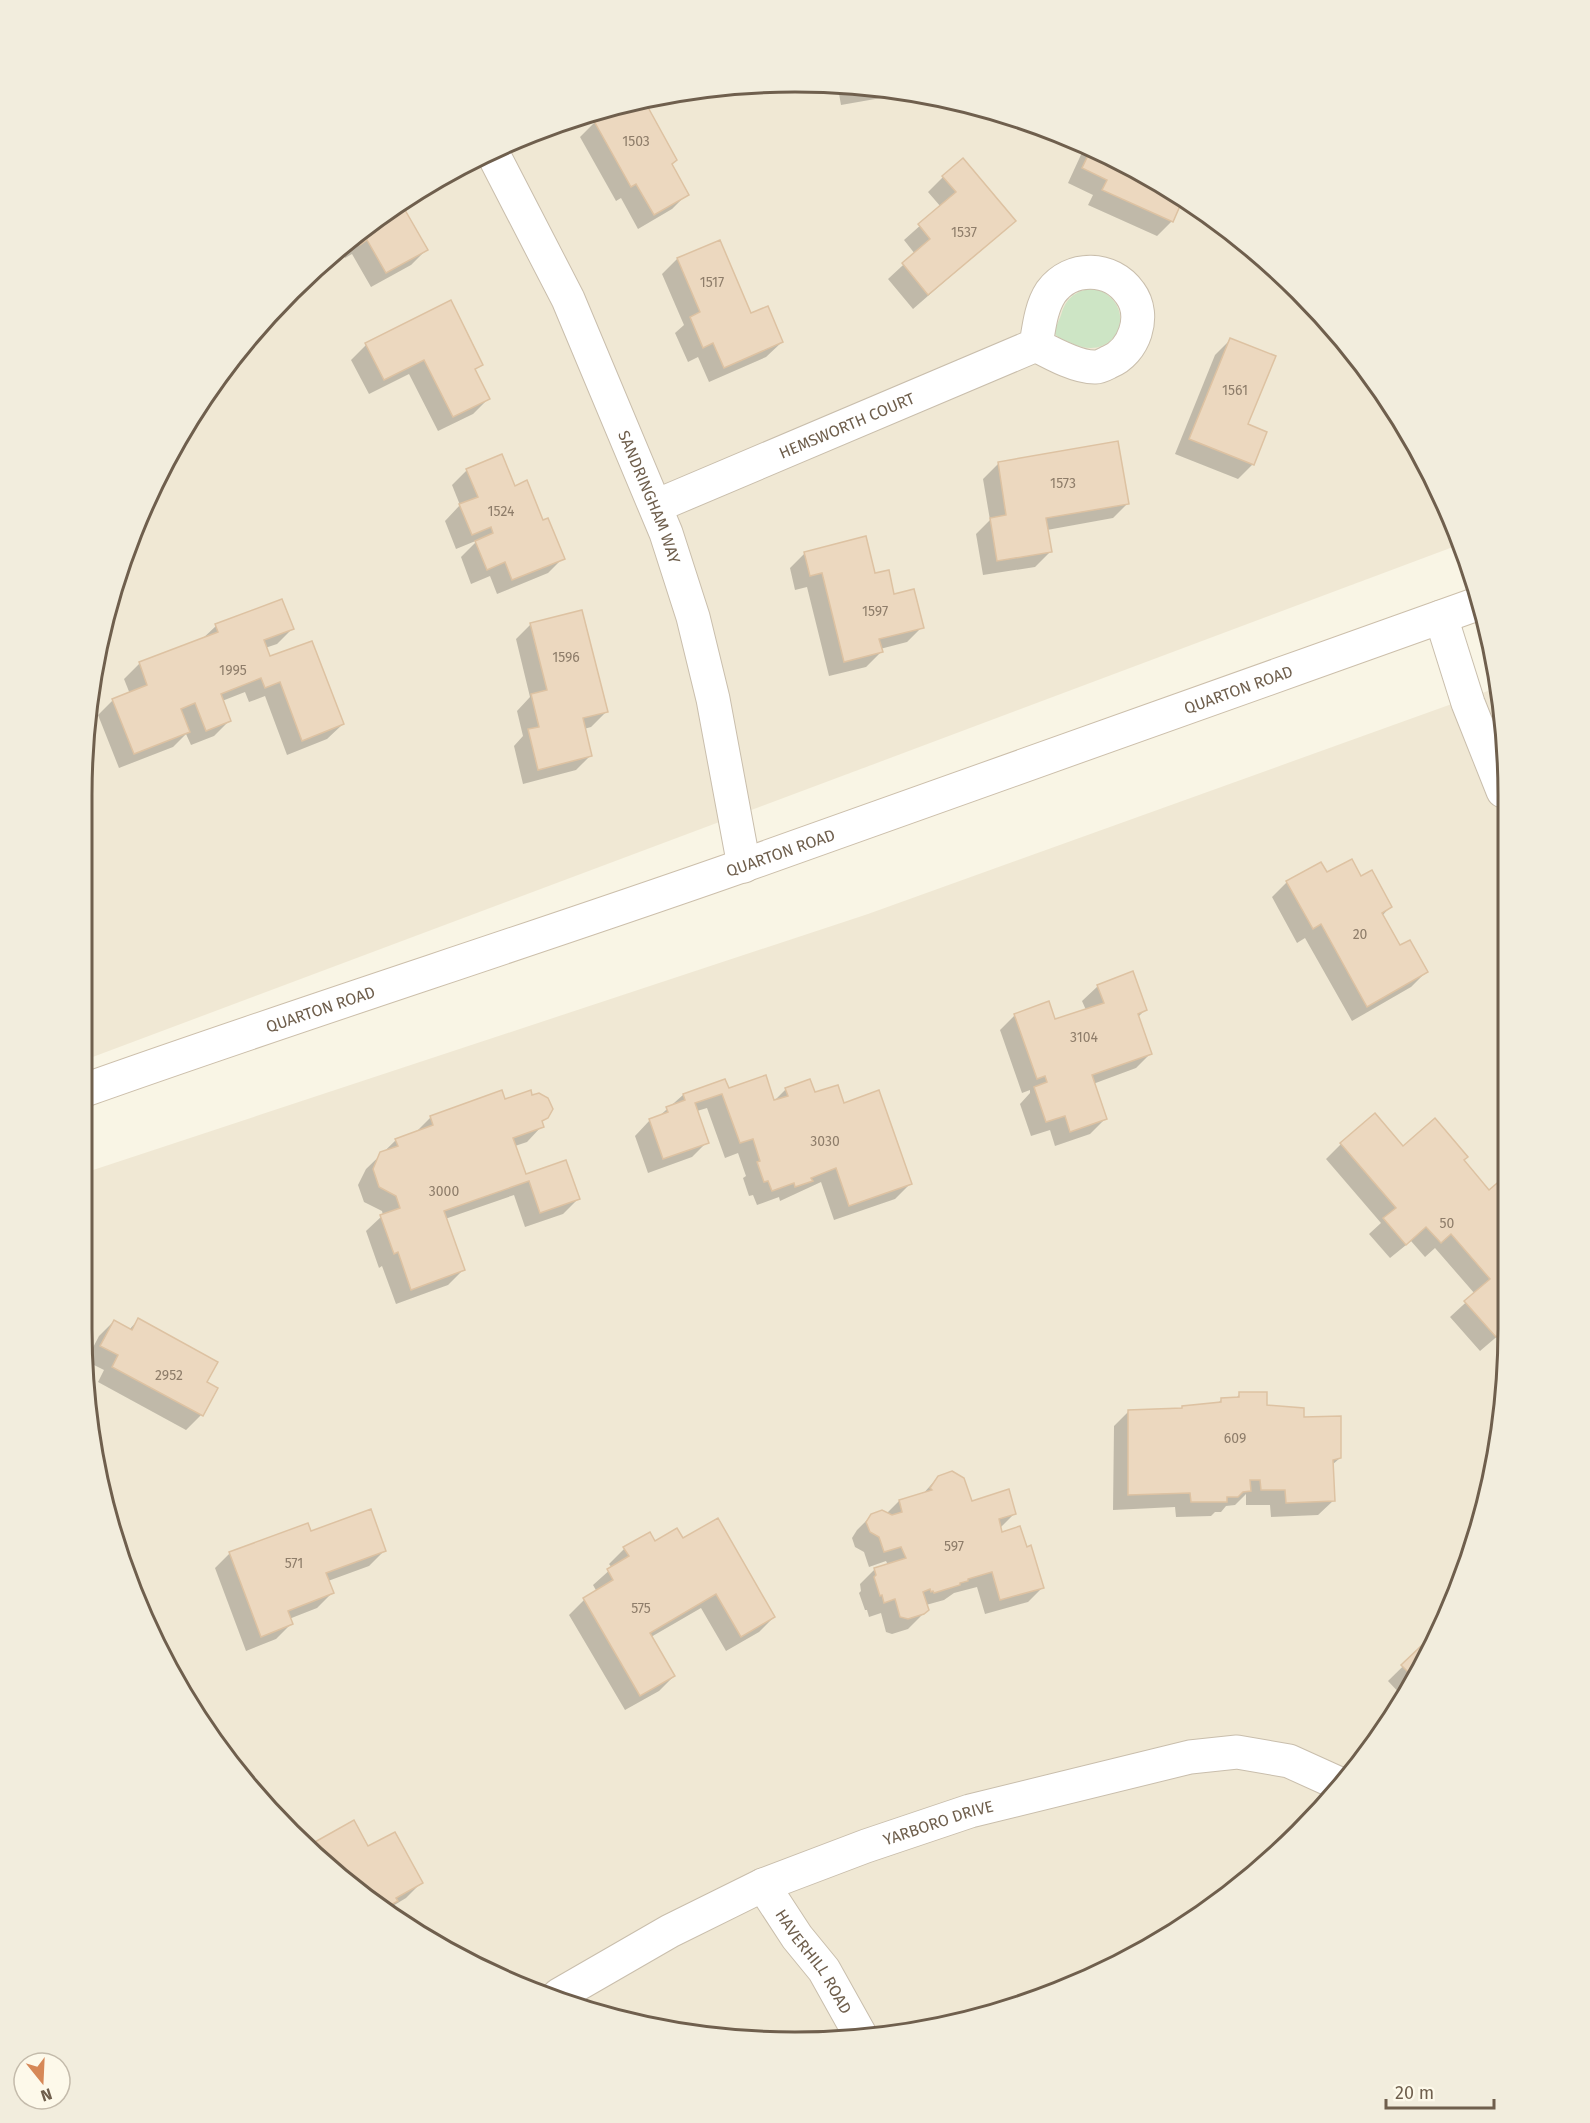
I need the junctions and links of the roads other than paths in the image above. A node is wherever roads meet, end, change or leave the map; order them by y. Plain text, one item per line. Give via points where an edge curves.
1 (495, 159) edge
2 (1036, 345) dead end
3 (656, 506) junction
4 (1473, 606) edge
5 (1441, 617) junction
6 (1498, 777) edge
7 (744, 866) junction
8 (92, 1087) edge
9 (1333, 1781) edge
10 (764, 1885) junction
11 (564, 1992) edge
12 (857, 2028) edge

1 - 3 street, SANDRINGHAM WAY via 568,299
2 - 3 street, HEMSWORTH COURT
3 - 7 street, SANDRINGHAM WAY via 693,617 713,699
4 - 5 street, QUARTON ROAD
5 - 6 street via 1468,703
5 - 7 street, QUARTON ROAD
7 - 8 street, QUARTON ROAD
9 - 10 street, YARBORO DRIVE via 1288,1761 1237,1752 1190,1757 970,1811 866,1845
10 - 11 street, YARBORO DRIVE via 670,1931
10 - 12 street, HAVERHILL ROAD via 797,1937 824,1970

